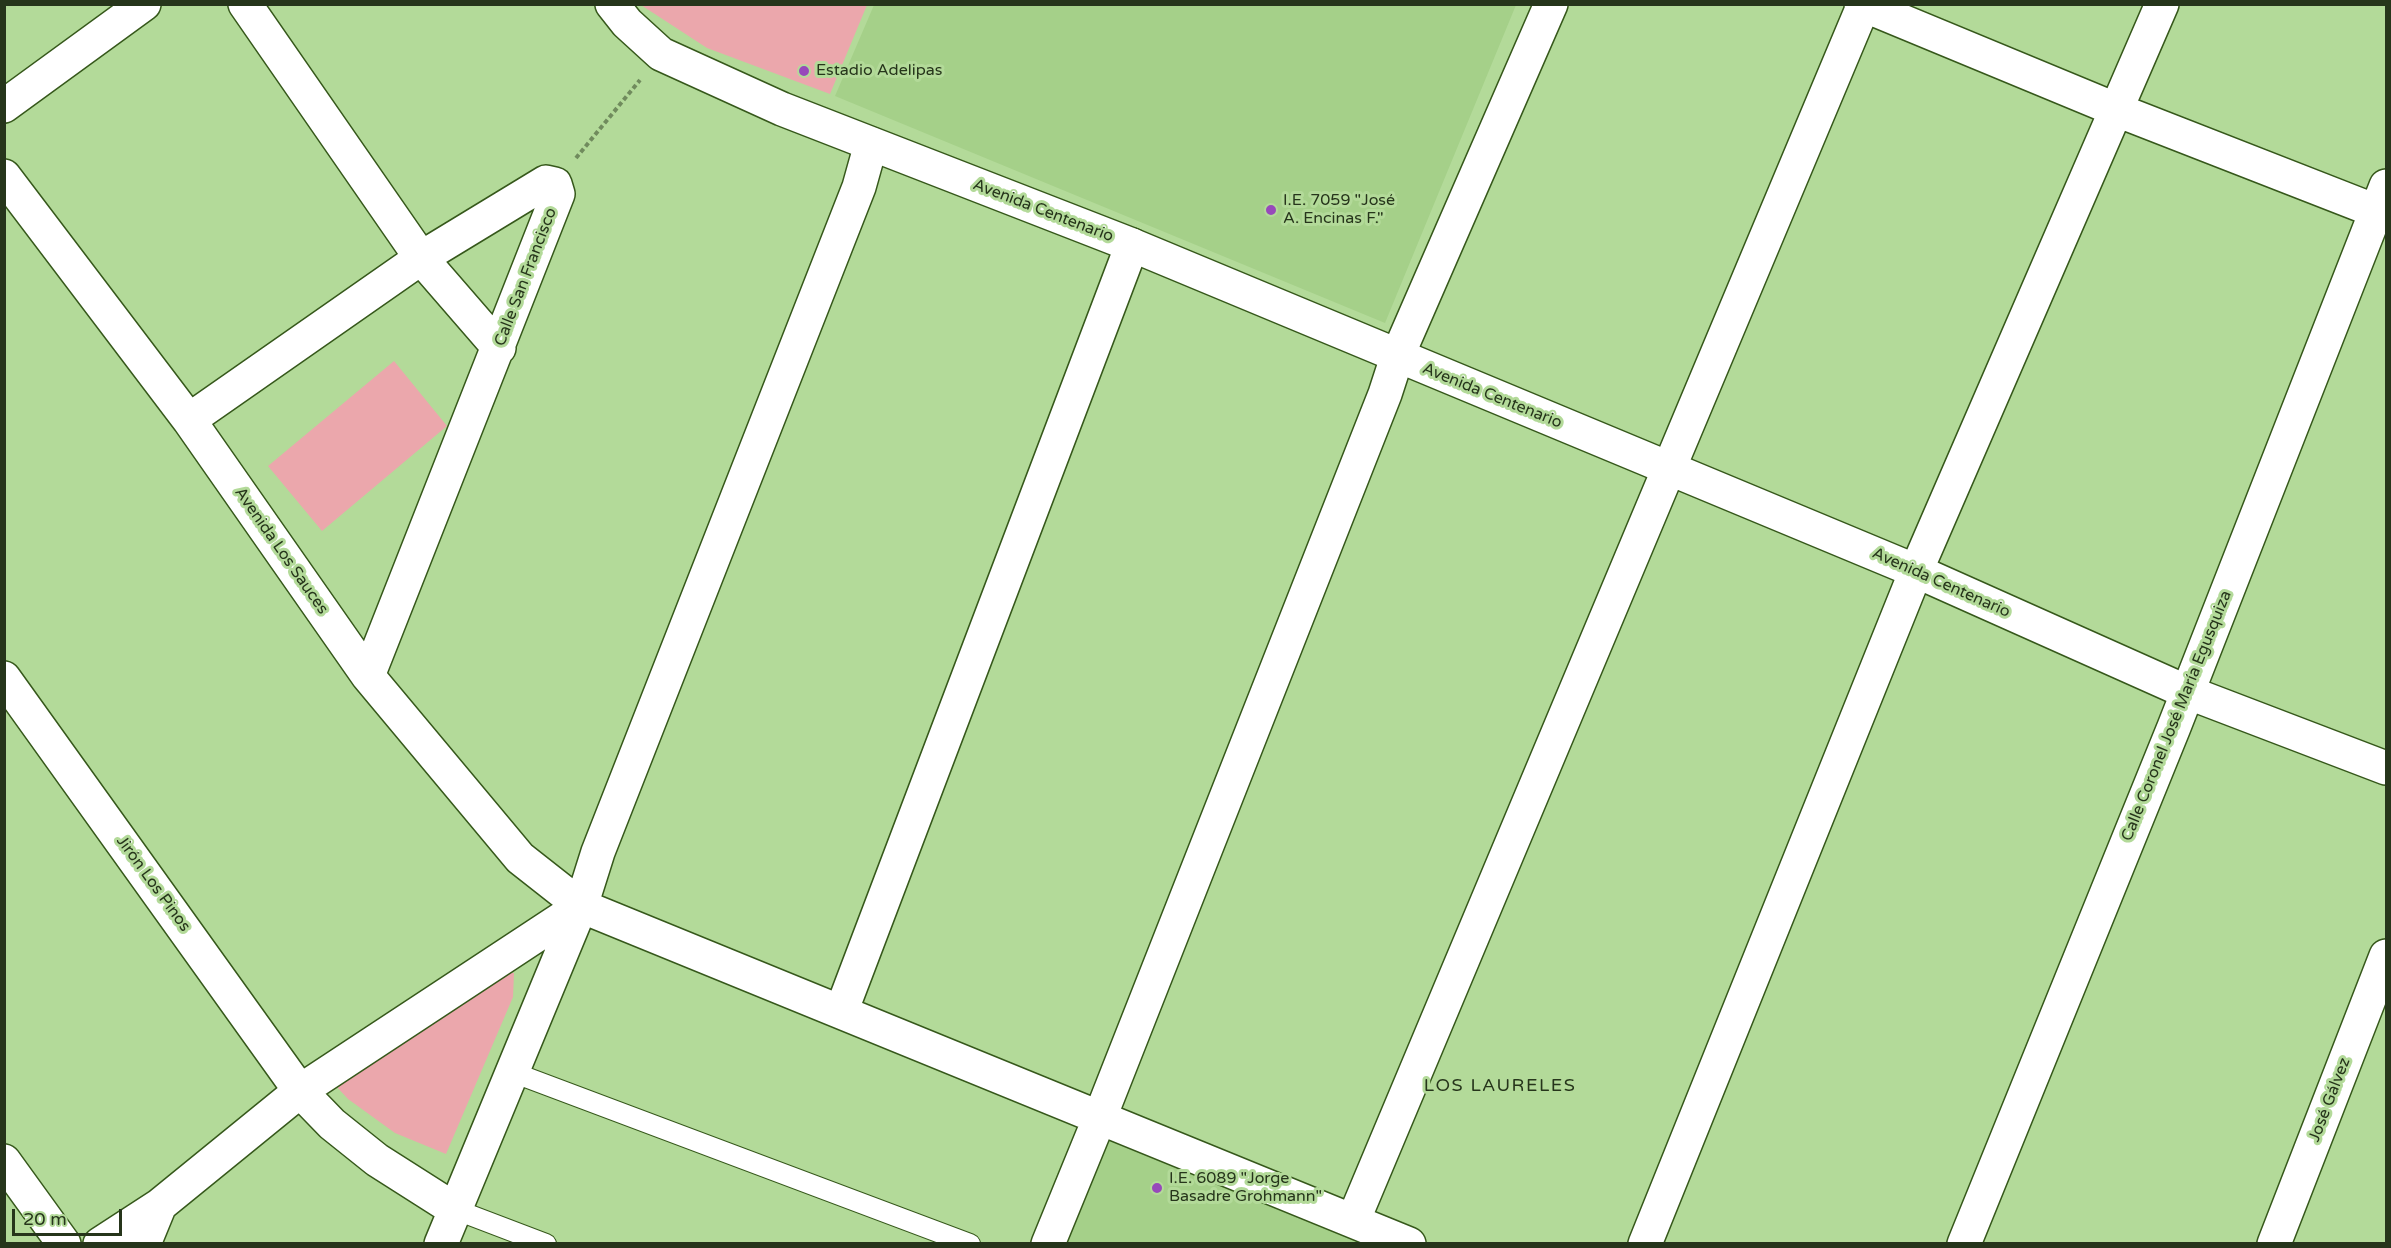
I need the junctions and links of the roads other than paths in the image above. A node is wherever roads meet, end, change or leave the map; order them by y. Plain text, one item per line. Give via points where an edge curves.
1 (144, 4) edge
2 (245, 4) edge
3 (612, 4) edge
4 (1551, 4) edge
5 (2162, 4) edge
6 (1863, 5) edge
7 (4, 106) edge
8 (2117, 110) junction
9 (871, 144) junction
10 (4, 176) edge
11 (2383, 204) edge
12 (1132, 246) junction
13 (422, 258) junction
14 (499, 348) junction
15 (1397, 357) junction
16 (189, 420) junction
17 (1669, 468) junction
18 (1916, 571) junction
19 (368, 676) junction
20 (4, 678) edge
21 (2187, 692) junction
22 (2386, 768) edge
23 (581, 906) junction
24 (2386, 956) edge
25 (841, 1012) junction
26 (512, 1072) junction
27 (300, 1091) junction
28 (1100, 1118) junction
29 (4, 1161) edge
30 (160, 1205) junction
31 (454, 1209) junction
32 (1353, 1221) junction
33 (64, 1244) edge
34 (99, 1244) edge
35 (144, 1244) edge
36 (441, 1244) edge
37 (546, 1244) edge
38 (970, 1244) edge
39 (1048, 1244) edge
40 (1409, 1244) edge
41 (1645, 1244) edge
42 (1964, 1244) edge
43 (2274, 1244) edge

1 - 7 street
2 - 13 street
3 - 9 street, Avenida Centenario via 661,54
4 - 15 street
5 - 8 street
6 - 8 street
6 - 17 street
8 - 11 street
8 - 18 street
9 - 12 street, Avenida Centenario
9 - 23 street via 859,187 598,852
10 - 16 street, Avenida Los Sauces
11 - 21 street, Calle Coronel José María Egusquiza
12 - 15 street, Avenida Centenario
12 - 25 street
13 - 14 street
13 - 14 street, Calle San Francisco via 546,182 555,184 558,194
13 - 16 street, Calle San Francisco
14 - 19 street, Calle San Francisco
15 - 17 street, Avenida Centenario
15 - 28 street
16 - 19 street, Avenida Los Sauces
17 - 18 street, Avenida Centenario
17 - 32 street
18 - 21 street, Avenida Centenario
18 - 41 street
19 - 23 street, Avenida Los Sauces via 520,858
20 - 27 street, Jirón Los Pinos
21 - 22 street, Avenida Centenario
21 - 42 street, Calle Coronel José María Egusquiza
23 - 25 street, Avenida Los Sauces
23 - 26 street
23 - 27 street
24 - 43 street, José Gálvez
25 - 28 street, Avenida Los Sauces
26 - 31 street
26 - 38 lane
27 - 30 street
27 - 31 street, Jirón Los Pinos via 332,1124 377,1160
28 - 32 street, Avenida Los Sauces
28 - 39 street
29 - 33 street
30 - 34 street
30 - 35 street
31 - 36 street
31 - 37 lane
32 - 40 street, Avenida Los Sauces

